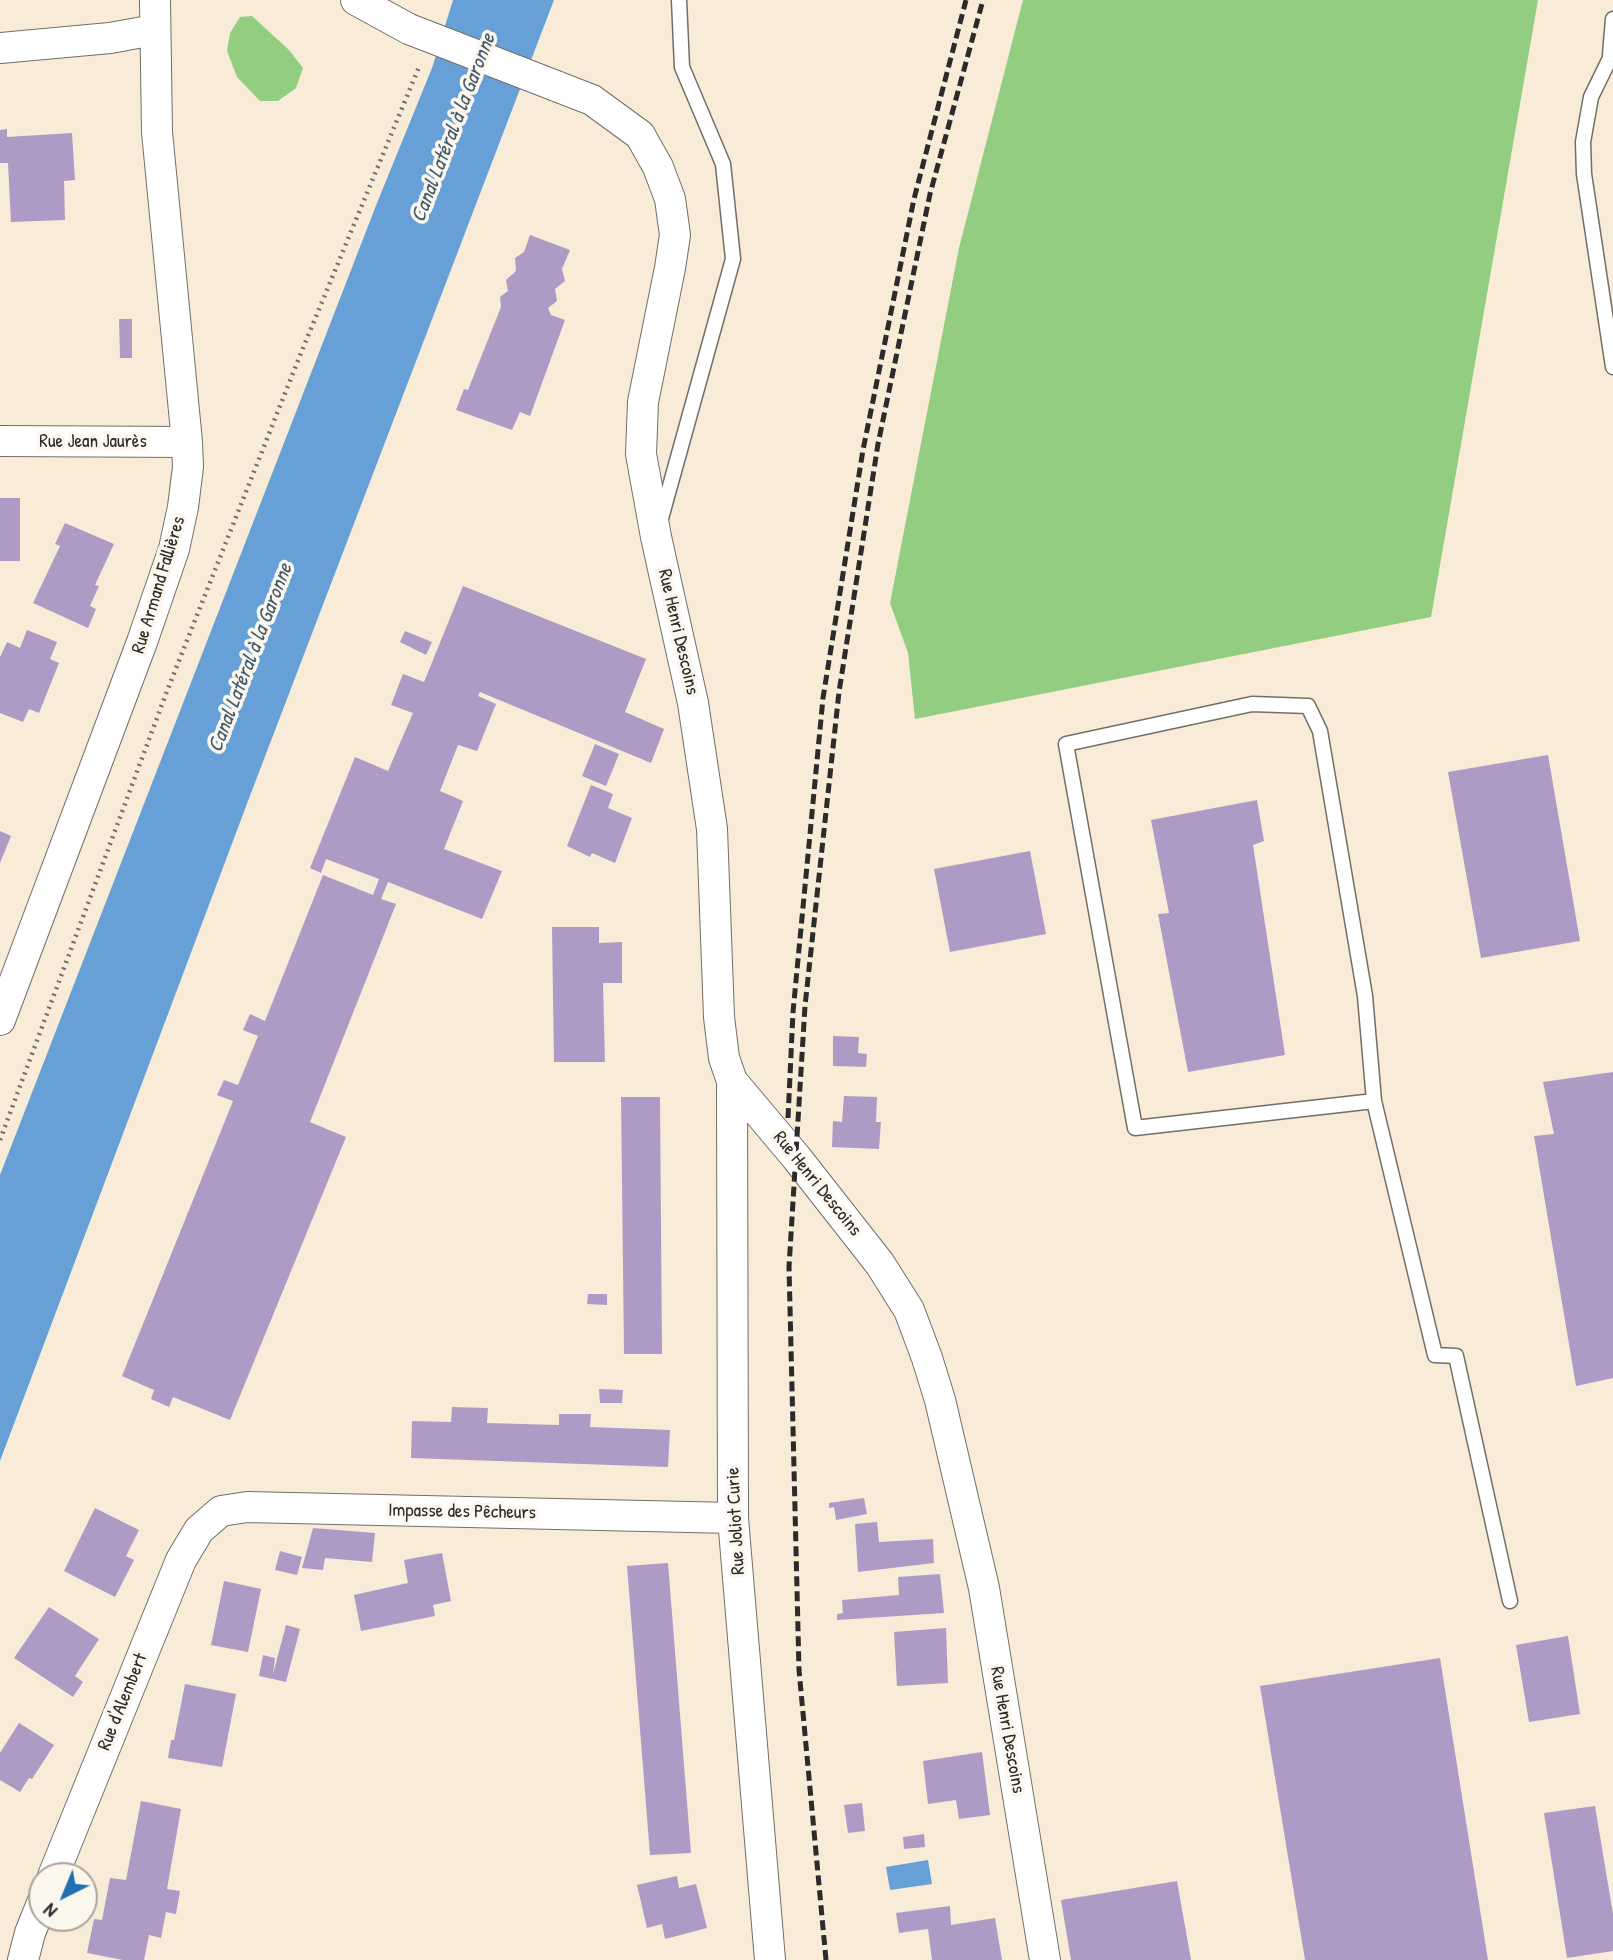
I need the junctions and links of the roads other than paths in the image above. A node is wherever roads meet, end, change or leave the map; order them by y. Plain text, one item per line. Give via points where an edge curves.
1 (155, 0) edge
2 (356, 0) edge
3 (679, 0) edge
4 (1613, 19) edge
5 (154, 30) junction
6 (0, 48) edge
7 (1612, 54) edge
8 (1613, 367) edge
9 (0, 441) edge
10 (187, 442) junction
11 (656, 537) junction
12 (0, 1020) edge
13 (732, 1081) junction
14 (1374, 1101) junction
15 (733, 1518) junction
16 (199, 1530) joint
17 (1510, 1601) dead end
18 (59, 1862) edge
19 (30, 1932) edge
20 (23, 1960) edge
21 (770, 1960) edge
22 (1045, 1960) edge

1 - 5 street, Rue Armand Fallières
2 - 11 street, Rue Henri Descoins, bridge via 409,29 592,100 640,135 659,167 675,235 643,402 641,454
3 - 11 lane via 682,66 723,164 733,259
4 - 7 lane
5 - 6 street
5 - 10 street, Rue Armand Fallières via 157,132
7 - 8 lane via 1591,97 1583,142
9 - 10 street, Rue Jean Jaurès
10 - 12 street, Rue Armand Fallières via 188,467 174,549
11 - 13 street, Rue Henri Descoins via 693,703 712,829 719,1017
13 - 15 street, Rue Joliot Curie
13 - 22 street, Rue Henri Descoins via 880,1264 908,1310 928,1358 984,1588
14 - 14 lane via 1352,916 1320,731 1308,706 1252,704 1066,744 1135,1128
14 - 17 lane via 1435,1354 1456,1356
15 - 16 street, Impasse des Pêcheurs via 247,1507 221,1511
15 - 21 street, Rue Joliot Curie
16 - 18 street, Rue d'Alembert via 181,1560
19 - 20 street

